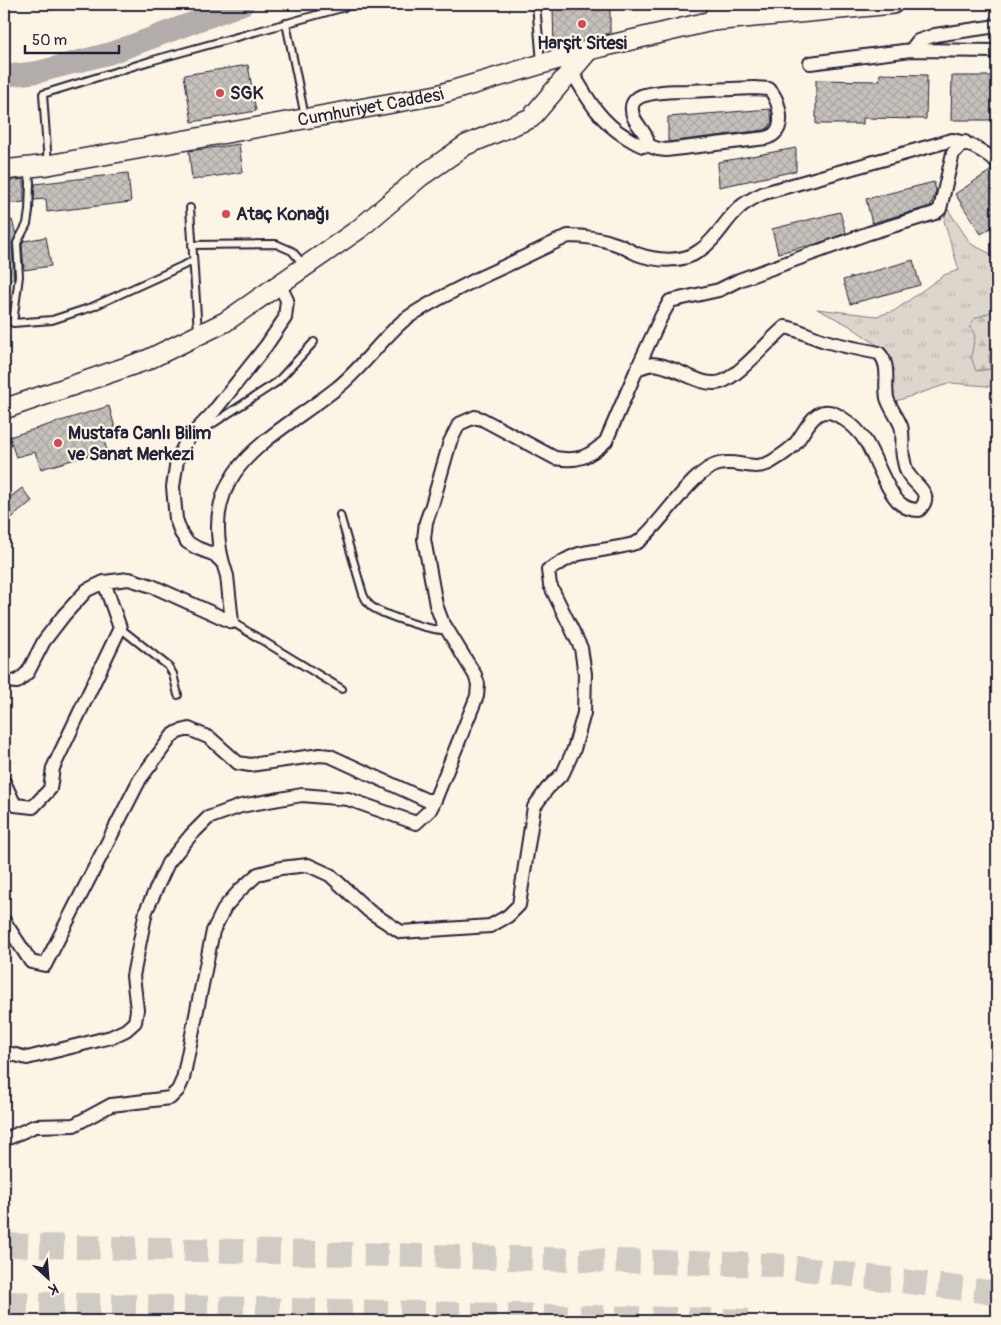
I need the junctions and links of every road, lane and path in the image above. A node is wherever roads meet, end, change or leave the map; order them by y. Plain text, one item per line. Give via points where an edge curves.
1 (356, 4) edge
2 (536, 4) edge
3 (721, 4) edge
4 (893, 4) edge
5 (712, 21) junction
6 (286, 23) junction
7 (997, 26) edge
8 (589, 50) junction
9 (911, 50) junction
10 (997, 51) edge
11 (810, 62) dead end
12 (541, 64) junction
13 (571, 70) junction
14 (306, 118) junction
15 (965, 142) junction
16 (647, 145) junction
17 (997, 162) edge
18 (48, 165) junction
19 (28, 168) junction
20 (4, 170) edge
21 (190, 208) dead end
22 (192, 245) junction
23 (193, 261) junction
24 (305, 266) junction
25 (278, 284) junction
26 (198, 335) junction
27 (314, 342) dead end
28 (637, 369) junction
29 (4, 409) edge
30 (187, 440) junction
31 (340, 516) dead end
32 (223, 563) junction
33 (104, 582) junction
34 (232, 622) junction
35 (120, 628) junction
36 (447, 630) junction
37 (4, 681) edge
38 (342, 689) dead end
39 (178, 695) dead end
40 (4, 782) edge
41 (435, 800) junction
42 (4, 921) edge
43 (4, 1052) edge
44 (4, 1140) edge

1 - 6 lane
2 - 12 lane
3 - 5 main road
4 - 5 main road, Cumhuriyet Caddesi
5 - 8 main road, Cumhuriyet Caddesi
6 - 14 lane
6 - 18 lane via 43,94
7 - 9 street via 935,35 918,41
8 - 12 main road, Cumhuriyet Caddesi
8 - 13 main road
9 - 10 street
9 - 11 street
12 - 14 main road, Cumhuriyet Caddesi via 437,95
13 - 16 street via 608,125 640,145
13 - 24 main road via 531,118 466,145 420,176 359,229
14 - 18 main road, Cumhuriyet Caddesi
15 - 17 street
15 - 28 street via 952,153 940,209 935,213 869,233 719,290 670,301
15 - 32 street via 942,142 764,193 738,209 711,241 691,257 654,258 588,236 568,236 427,304 374,349 337,388 242,462 222,497 218,512 217,543
16 - 16 street via 666,150 766,138 775,134 778,127 778,104 769,89 643,95 634,101 632,114 647,136
18 - 19 main road, Cumhuriyet Caddesi
19 - 20 main road, Cumhuriyet Caddesi
19 - 23 lane via 29,211 27,224 17,242 19,276 13,323 52,320 92,307
21 - 22 lane
22 - 23 lane
22 - 24 lane via 276,244 292,251
23 - 26 lane
24 - 25 main road
25 - 26 main road via 225,322
25 - 30 street via 287,300 285,318 254,362
26 - 29 main road via 147,360
27 - 30 lane via 267,390
28 - 36 street via 606,441 577,460 555,458 482,419 475,417 459,424 450,442 424,539 436,605
28 - 44 street via 659,364 710,383 721,382 785,327 880,353 886,365 885,386 889,404 901,424 907,472 923,491 925,505 919,510 912,510 901,504 855,428 833,412 822,412 808,424 795,444 769,464 752,467 719,464 706,470 637,543 577,555 548,570 550,585 581,648 585,674 584,714 563,773 534,807 518,905 508,916 490,926 401,932 369,911 330,875 308,865 258,874 225,907 213,931 183,1079 178,1090 170,1098 111,1105 74,1125 35,1126
30 - 32 street via 177,460 173,487 176,519 187,542 215,555
31 - 36 lane via 362,594 369,604 430,629
32 - 34 street
33 - 34 street via 130,579
33 - 35 street
33 - 37 street via 88,590 64,615 44,641 28,672 17,682
34 - 38 lane
35 - 39 lane via 168,666
35 - 40 street via 53,768 50,789 33,807 15,805
36 - 41 street via 478,684 477,696
41 - 42 street via 426,800 330,756 250,765 238,763 210,738 184,730 172,736 140,779 45,964 31,962
41 - 43 street via 430,810 416,823 348,799 302,795 241,806 208,818 168,863 146,911 133,976 137,1010 135,1022 112,1037 27,1058

